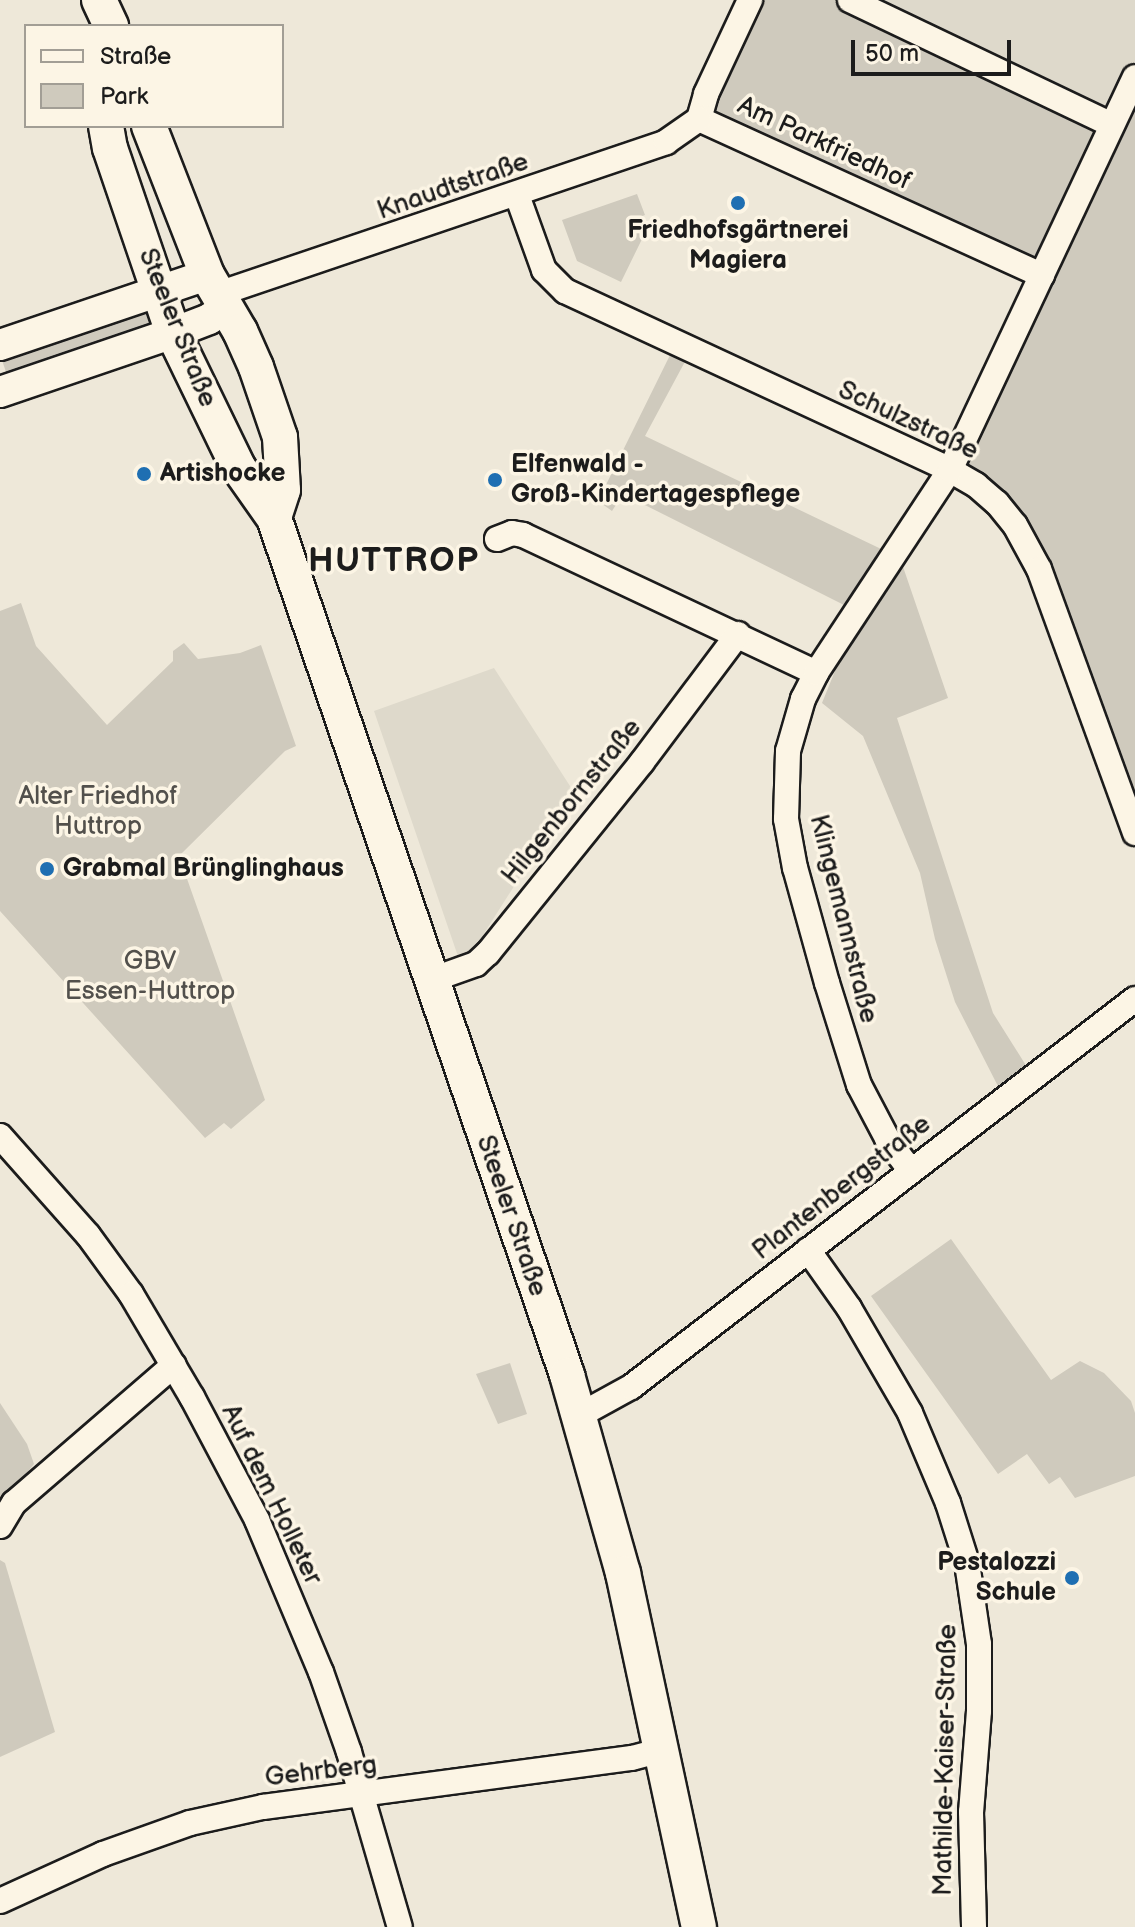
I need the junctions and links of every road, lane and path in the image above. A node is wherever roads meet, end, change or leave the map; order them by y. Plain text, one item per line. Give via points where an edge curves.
1 (88, 0) edge
2 (99, 0) edge
3 (750, 0) edge
4 (850, 0) edge
5 (91, 24) edge
6 (110, 24) edge
7 (1135, 77) edge
8 (699, 119) junction
9 (1112, 125) junction
10 (107, 128) edge
11 (150, 128) edge
12 (517, 195) junction
13 (1042, 275) junction
14 (158, 290) junction
15 (217, 293) junction
16 (173, 333) junction
17 (0, 345) edge
18 (0, 392) edge
19 (950, 470) junction
20 (274, 518) junction
21 (497, 539) dead end
22 (738, 634) junction
23 (816, 673) junction
24 (1135, 833) edge
25 (431, 980) junction
26 (1135, 999) edge
27 (0, 1136) edge
28 (911, 1171) junction
29 (808, 1250) junction
30 (174, 1365) junction
31 (580, 1415) junction
32 (0, 1526) edge
33 (662, 1750) junction
34 (360, 1795) junction
35 (0, 1901) edge
36 (400, 1927) edge
37 (699, 1927) edge
38 (974, 1927) edge

1 - 5 main road
2 - 6 main road
3 - 8 street, Am Parkfriedhof
4 - 9 street
7 - 9 street
8 - 12 street, Knaudtstraße via 666,142
8 - 13 street, Am Parkfriedhof
9 - 13 street
10 - 14 main road, Steeler Straße
11 - 15 main road, Steeler Straße
12 - 15 street, Knaudtstraße
12 - 19 street, Schulzstraße via 544,270 565,291
13 - 19 street
14 - 15 street
14 - 16 main road, Steeler Straße
14 - 17 street
15 - 16 street via 209,319
15 - 20 main road, Steeler Straße via 256,367 280,437 283,490
16 - 18 street
16 - 20 main road, Steeler Straße via 238,467
19 - 23 street, Klingemannstraße
19 - 24 street, Schulzstraße via 997,503 1029,549
20 - 25 main road, Steeler Straße
21 - 22 street via 523,535
22 - 23 street
22 - 25 street, Hilgenbornstraße via 488,953 476,964
23 - 28 street, Klingemannstraße via 803,699 787,761 786,819 795,868 859,1085
25 - 31 main road, Steeler Straße
26 - 28 street, Plantenbergstraße
27 - 30 street, Auf dem Holleter via 88,1235
28 - 29 street, Plantenbergstraße
29 - 31 street, Plantenbergstraße via 631,1387
29 - 38 street, Mathilde-Kaiser-Straße via 910,1413 967,1563 979,1644 971,1812
30 - 32 street via 14,1503
30 - 34 street, Auf dem Holleter via 257,1520 289,1593
31 - 33 main road, Steeler Straße via 623,1573
33 - 34 street, Gehrberg
33 - 37 main road, Steeler Straße
34 - 35 street, Gehrberg via 190,1823 103,1854
34 - 36 street, Auf dem Holleter

